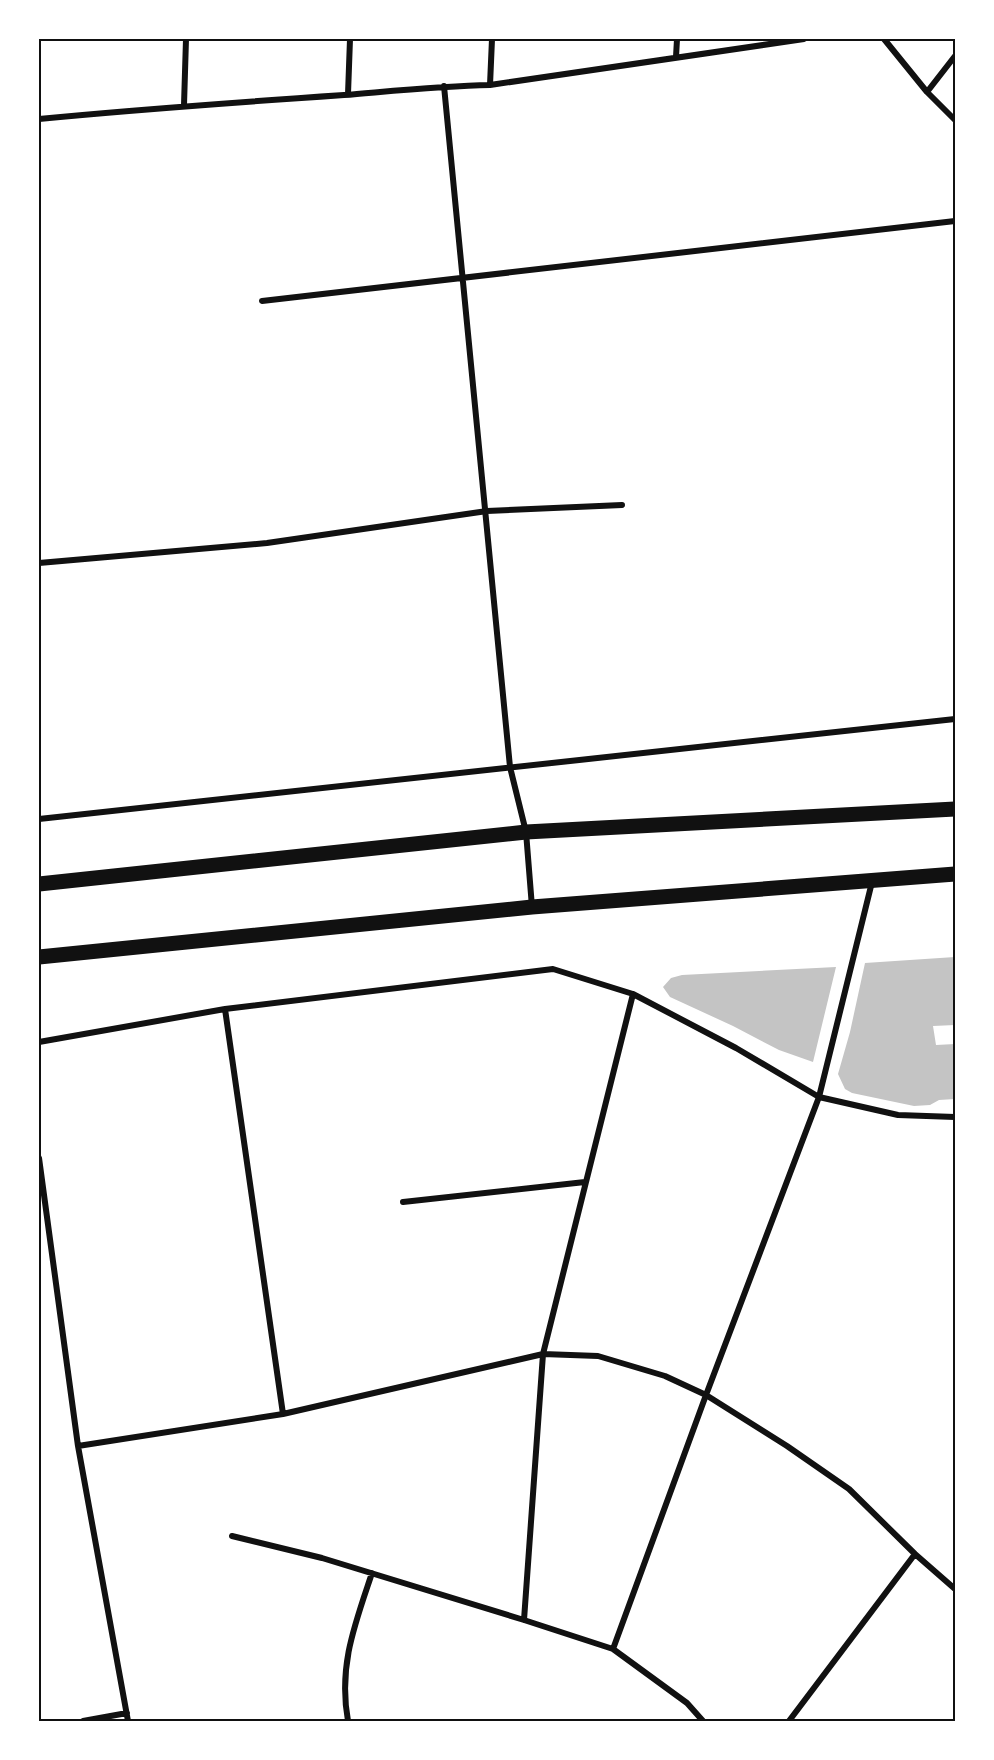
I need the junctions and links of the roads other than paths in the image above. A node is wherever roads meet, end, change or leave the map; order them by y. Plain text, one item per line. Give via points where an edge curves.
1 (186, 39) edge
2 (350, 39) edge
3 (492, 39) edge
4 (677, 39) edge
5 (804, 39) edge
6 (884, 39) edge
7 (955, 56) edge
8 (676, 57) junction
9 (490, 85) junction
10 (444, 86) junction
11 (927, 92) junction
12 (348, 94) junction
13 (183, 105) junction
14 (39, 119) edge
15 (955, 120) edge
16 (955, 221) edge
17 (462, 278) junction
18 (262, 302) dead end
19 (622, 505) dead end
20 (487, 511) junction
21 (39, 563) edge
22 (955, 720) edge
23 (510, 768) junction
24 (955, 809) edge
25 (39, 819) edge
26 (526, 832) junction
27 (955, 874) edge
28 (872, 881) junction
29 (39, 884) edge
30 (532, 907) junction
31 (39, 957) edge
32 (633, 994) junction
33 (225, 1009) junction
34 (39, 1042) edge
35 (819, 1097) junction
36 (955, 1117) edge
37 (39, 1158) edge
38 (585, 1182) junction
39 (403, 1202) dead end
40 (543, 1354) junction
41 (706, 1395) junction
42 (283, 1414) junction
43 (78, 1446) junction
44 (232, 1536) dead end
45 (915, 1554) junction
46 (372, 1573) junction
47 (955, 1589) edge
48 (524, 1620) junction
49 (613, 1649) junction
50 (127, 1713) junction
51 (83, 1721) edge
52 (128, 1721) edge
53 (348, 1721) edge
54 (703, 1721) edge
55 (789, 1721) edge

1 - 13 street
2 - 12 street
3 - 9 street
4 - 8 street
5 - 8 street
6 - 11 street
7 - 11 street
8 - 9 street
9 - 10 street
10 - 12 street
10 - 17 street
11 - 15 street
12 - 13 street
13 - 14 street
16 - 17 street
17 - 18 street
17 - 20 street
19 - 20 street
20 - 21 street via 267,543
20 - 23 street
22 - 23 street
23 - 25 street
23 - 26 street
24 - 26 main road
26 - 29 main road
26 - 30 street
27 - 28 main road
28 - 30 main road
28 - 35 street
30 - 31 main road
32 - 33 street via 553,969
32 - 35 street
32 - 38 street
33 - 34 street
33 - 42 street
35 - 36 street via 898,1114
35 - 41 street
37 - 43 street
38 - 39 street
38 - 40 street
40 - 41 street via 598,1356 665,1376
40 - 42 street
40 - 48 street
41 - 45 street via 849,1489
41 - 49 street
42 - 43 street
43 - 50 street
44 - 46 street
45 - 47 street
45 - 55 street
46 - 48 street
46 - 53 street via 349,1642 344,1699
48 - 49 street
49 - 54 street via 687,1703
50 - 51 street
50 - 52 street

